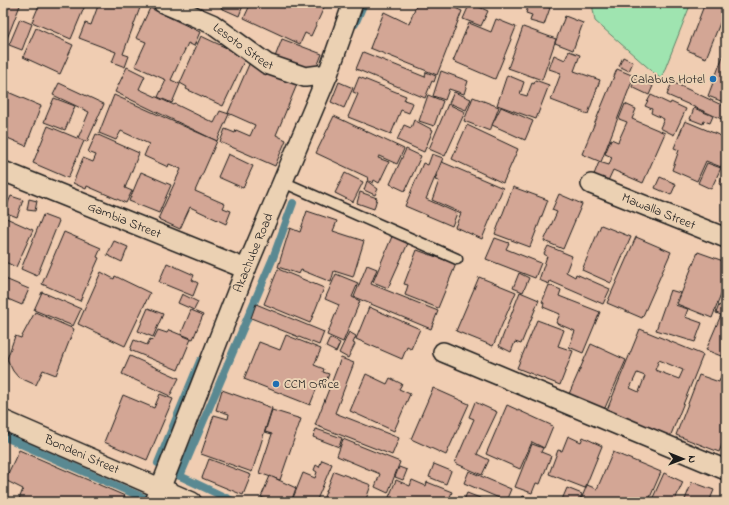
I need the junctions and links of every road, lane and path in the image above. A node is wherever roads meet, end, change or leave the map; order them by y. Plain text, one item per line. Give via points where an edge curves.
1 (163, 3) edge
2 (353, 3) edge
3 (328, 74) junction
4 (3, 171) edge
5 (283, 182) junction
6 (591, 184) dead end
7 (726, 238) edge
8 (456, 259) dead end
9 (246, 269) junction
10 (443, 352) dead end
11 (3, 420) edge
12 (726, 470) edge
13 (158, 495) edge
14 (192, 502) edge

1 - 3 street, Lesoto Street via 212,24 267,64 305,77
2 - 3 street, Akachube Road
3 - 5 street, Akachube Road
4 - 9 street, Gambia Street
5 - 8 lane
5 - 9 street, Akachube Road
6 - 7 street, Mawalla Street
9 - 13 street, Akachube Road
10 - 12 street
11 - 13 street, Bondeni Street
13 - 14 street, Bondeni Street

